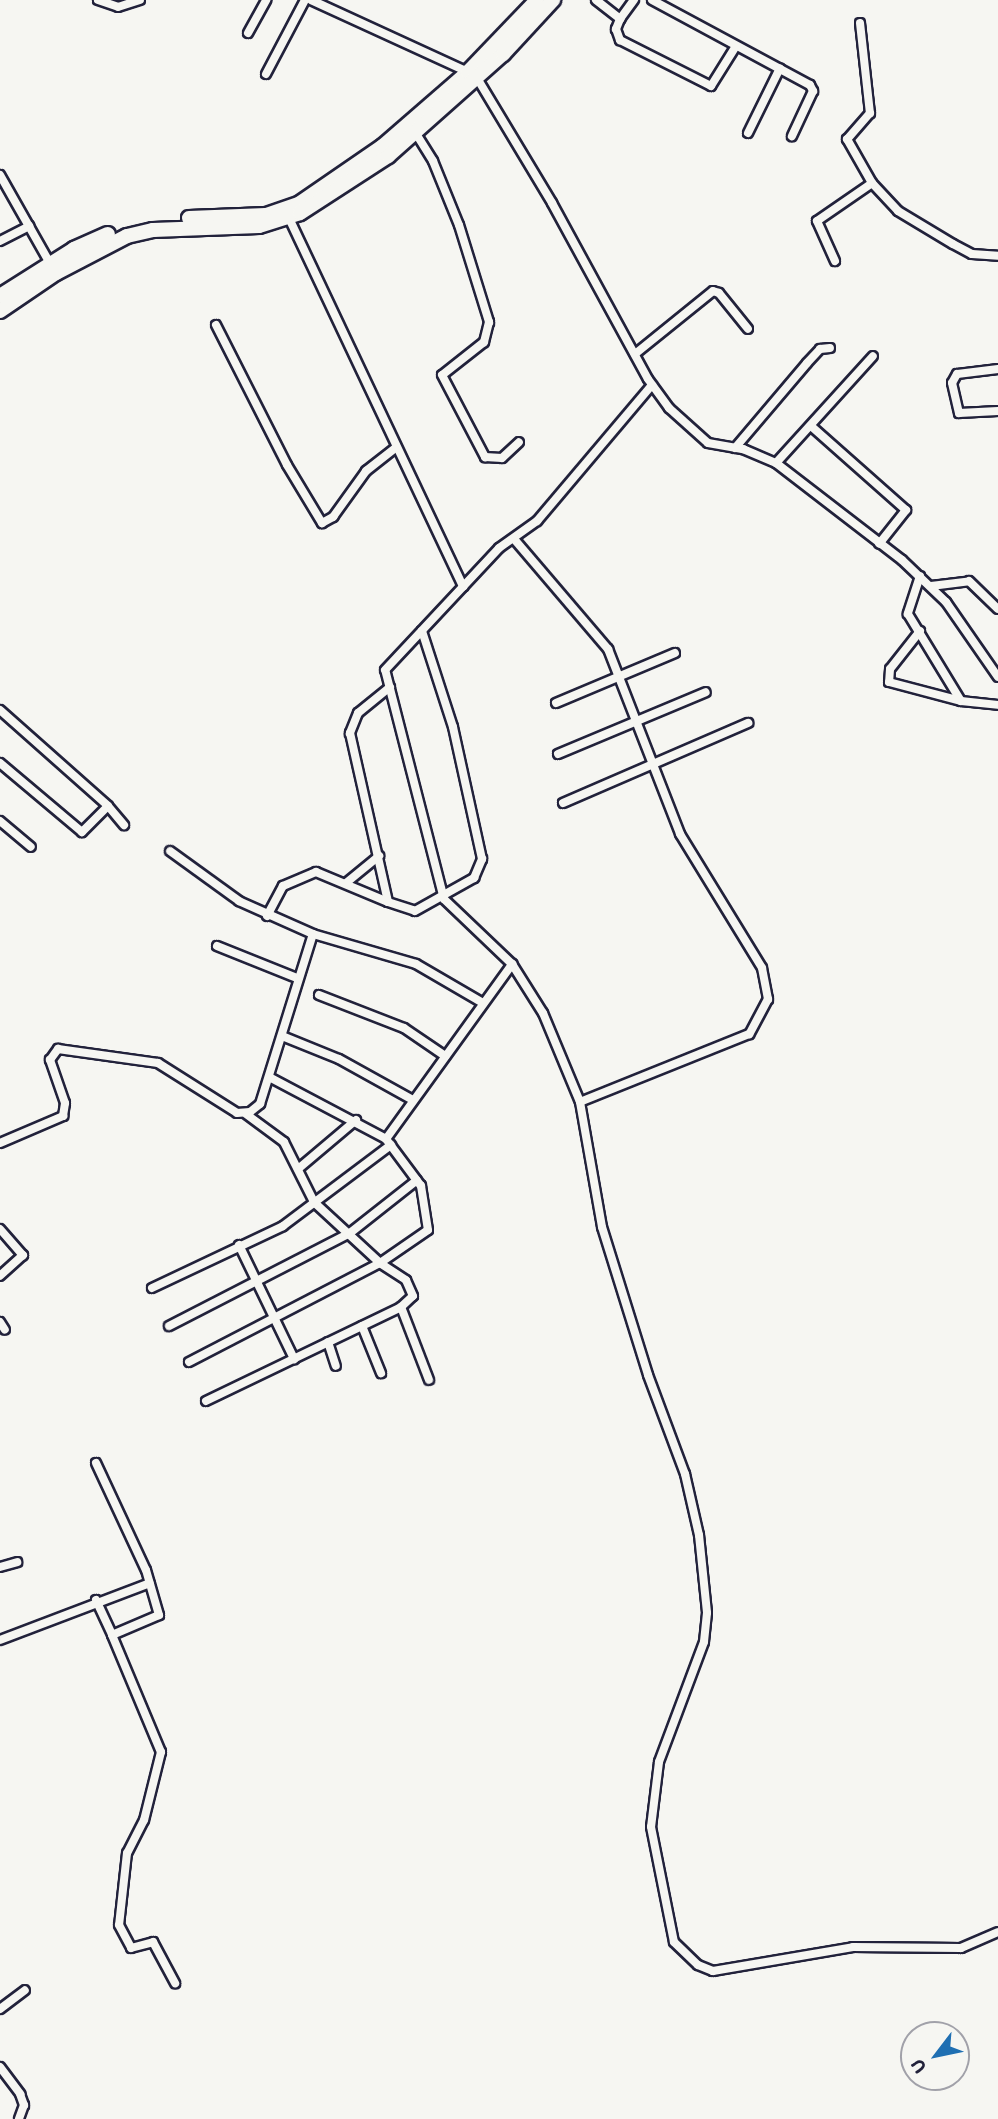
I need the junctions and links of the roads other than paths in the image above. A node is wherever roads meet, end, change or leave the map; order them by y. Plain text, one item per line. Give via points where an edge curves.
1 (98, 0) edge
2 (141, 0) edge
3 (266, 0) edge
4 (305, 0) edge
5 (312, 0) edge
6 (537, 0) edge
7 (553, 0) edge
8 (596, 0) edge
9 (634, 0) edge
10 (652, 0) edge
11 (620, 19) junction
12 (860, 23) dead end
13 (248, 33) dead end
14 (736, 46) junction
15 (780, 68) junction
16 (266, 74) dead end
17 (472, 75) junction
18 (415, 132) junction
19 (748, 133) dead end
20 (792, 136) dead end
21 (0, 175) edge
22 (872, 183) junction
23 (287, 214) junction
24 (29, 226) junction
25 (0, 242) edge
26 (998, 256) edge
27 (835, 261) dead end
28 (53, 268) junction
29 (0, 296) edge
30 (0, 311) edge
31 (216, 325) dead end
32 (748, 329) dead end
33 (830, 348) dead end
34 (635, 354) junction
35 (873, 356) dead end
36 (998, 369) edge
37 (652, 385) junction
38 (998, 411) edge
39 (811, 426) junction
40 (519, 442) dead end
41 (395, 448) junction
42 (735, 448) junction
43 (776, 463) junction
44 (514, 539) junction
45 (879, 544) junction
46 (920, 576) junction
47 (931, 586) junction
48 (463, 587) junction
49 (998, 609) edge
50 (422, 631) junction
51 (920, 631) junction
52 (675, 653) dead end
53 (620, 676) junction
54 (998, 677) edge
55 (390, 687) junction
56 (706, 692) dead end
57 (961, 701) junction
58 (556, 703) dead end
59 (998, 705) edge
60 (0, 710) edge
61 (637, 721) junction
62 (748, 723) dead end
63 (558, 754) dead end
64 (0, 763) edge
65 (654, 766) junction
66 (563, 803) dead end
67 (108, 806) junction
68 (0, 821) edge
69 (124, 825) dead end
70 (31, 848) dead end
71 (170, 851) dead end
72 (379, 856) junction
73 (346, 883) junction
74 (444, 899) junction
75 (388, 902) junction
76 (267, 916) junction
77 (313, 934) junction
78 (217, 946) dead end
79 (512, 964) junction
80 (297, 978) junction
81 (319, 995) dead end
82 (483, 1003) junction
83 (282, 1036) junction
84 (446, 1056) junction
85 (271, 1078) junction
86 (413, 1100) junction
87 (580, 1102) junction
88 (246, 1114) junction
89 (356, 1120) junction
90 (388, 1142) junction
91 (0, 1143) edge
92 (298, 1169) junction
93 (417, 1180) junction
94 (314, 1202) junction
95 (0, 1229) edge
96 (350, 1233) junction
97 (239, 1245) junction
98 (380, 1263) junction
99 (0, 1276) edge
100 (258, 1283) junction
101 (152, 1288) dead end
102 (401, 1307) junction
103 (275, 1319) junction
104 (169, 1326) dead end
105 (362, 1326) junction
106 (328, 1342) junction
107 (294, 1359) junction
108 (189, 1362) dead end
109 (336, 1366) dead end
110 (381, 1373) dead end
111 (429, 1380) dead end
112 (206, 1401) dead end
113 (96, 1464) dead end
114 (17, 1562) dead end
115 (0, 1567) edge
116 (150, 1583) junction
117 (96, 1600) junction
118 (112, 1635) junction
119 (0, 1640) edge
120 (998, 1932) edge
121 (175, 1983) dead end
122 (25, 1990) dead end
123 (0, 2009) edge
124 (0, 2067) edge
125 (19, 2119) edge

1 - 2 street via 118,7
3 - 13 street
4 - 16 street
5 - 17 street
6 - 17 highway
7 - 17 highway
8 - 11 street
9 - 11 street
10 - 14 street
11 - 14 street via 616,29 620,40 711,86
12 - 22 street via 870,113 847,139
14 - 15 street
15 - 19 street
15 - 20 street via 813,89
17 - 18 highway
17 - 23 highway
17 - 34 street via 552,202
18 - 23 highway via 351,182
18 - 40 street via 445,191 489,322 484,342 442,375 485,457 502,458
21 - 24 street
22 - 26 street via 898,211 953,244 972,254
22 - 27 street via 817,220
23 - 28 highway via 259,226 153,230
23 - 41 street
24 - 25 street
24 - 28 street
28 - 29 highway
28 - 30 highway
31 - 41 street via 322,523 332,517 366,471
32 - 34 street via 719,292 713,291
33 - 42 street via 820,349
34 - 37 street
35 - 39 street
36 - 38 street via 957,374 951,383 959,412
37 - 42 street via 701,439
37 - 44 street via 537,521
39 - 43 street
39 - 45 street via 906,510
41 - 48 street
42 - 43 street
43 - 45 street
44 - 48 street
44 - 53 street via 605,643
45 - 46 street
46 - 47 street
46 - 51 street via 906,610
47 - 49 street via 970,581
47 - 54 street via 961,620
48 - 50 street
50 - 55 street via 385,670
50 - 74 street via 453,727 482,859 474,878
51 - 57 street
51 - 57 street via 886,678
52 - 53 street
53 - 58 street
53 - 61 street
55 - 72 street via 358,713 350,727
55 - 74 street
56 - 61 street
57 - 59 street
60 - 67 street
61 - 63 street
61 - 65 street
62 - 65 street
64 - 67 street via 82,832
65 - 66 street
65 - 87 street via 680,834 762,968 768,999 749,1034
67 - 69 street
68 - 70 street
71 - 76 street
72 - 73 street
72 - 75 street
73 - 75 street
73 - 76 street via 316,872 298,877 283,886
74 - 75 street via 415,911
74 - 79 street
76 - 77 street
77 - 80 street
77 - 82 street via 416,964
78 - 80 street
79 - 82 street
79 - 87 street via 543,1013
80 - 83 street
81 - 84 street via 404,1028
82 - 84 street
83 - 85 street
83 - 86 street via 339,1059
84 - 86 street
85 - 88 street via 257,1108
85 - 89 street
86 - 90 street
87 - 120 street via 602,1227 648,1375 688,1482 699,1535 707,1613 705,1642 659,1762 651,1827 674,1942 698,1965 713,1971 853,1947 961,1948
88 - 91 street via 150,1060 58,1049 50,1060 65,1103 63,1116
88 - 92 street via 284,1142
89 - 90 street
89 - 92 street
90 - 93 street
90 - 94 street
92 - 94 street
93 - 96 street
93 - 98 street via 427,1209 428,1230
94 - 96 street
94 - 97 street via 283,1226
95 - 99 street via 23,1255
96 - 98 street
96 - 100 street
97 - 100 street
97 - 101 street
98 - 102 street via 405,1280 413,1296
98 - 103 street
100 - 103 street
100 - 104 street
102 - 105 street
102 - 111 street
103 - 107 street
103 - 108 street
105 - 106 street
105 - 110 street
106 - 107 street
106 - 109 street
107 - 112 street
113 - 116 street
114 - 115 street
116 - 117 street
116 - 118 street via 159,1615
117 - 118 street
117 - 119 street
118 - 121 street via 161,1752 144,1821 127,1853 119,1925 131,1948 153,1942
122 - 123 street
124 - 125 street via 20,2094 24,2105

